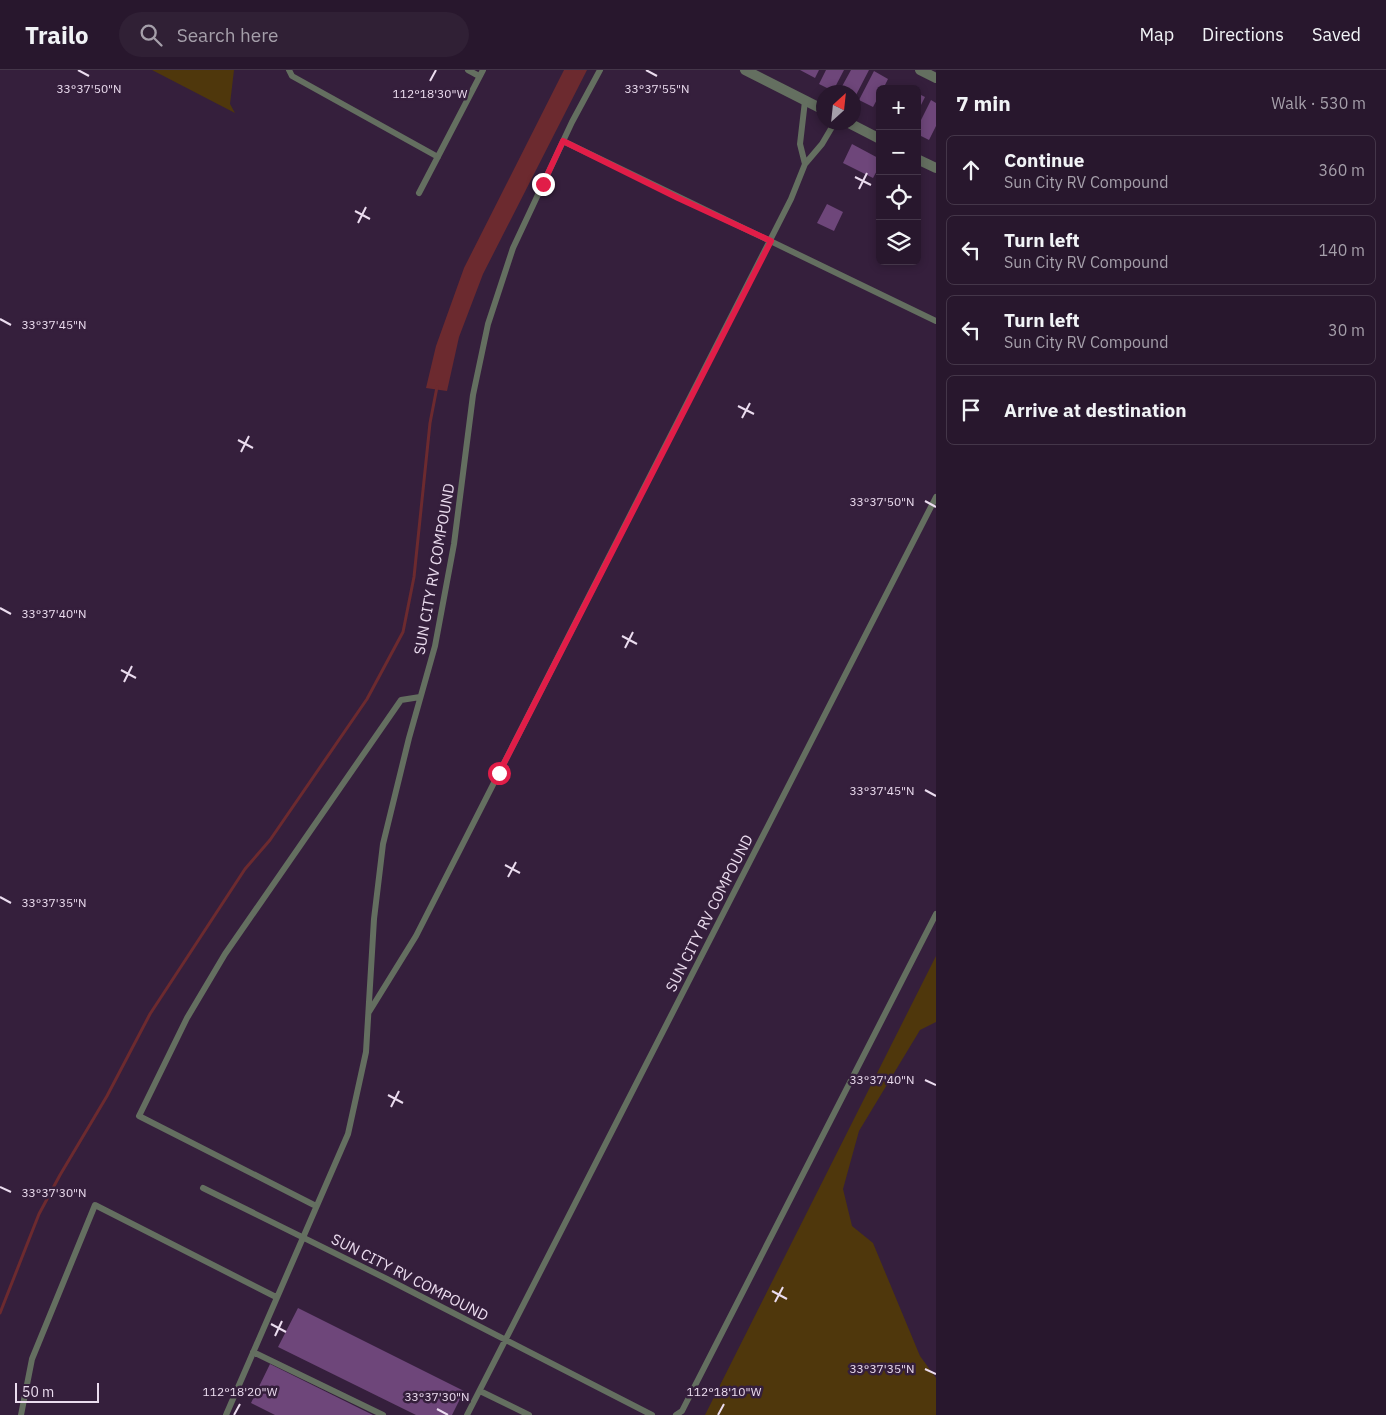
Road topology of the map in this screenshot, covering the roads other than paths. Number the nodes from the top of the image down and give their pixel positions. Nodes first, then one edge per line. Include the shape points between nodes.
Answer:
1 (289, 70) edge
2 (468, 70) edge
3 (600, 70) edge
4 (745, 70) edge
5 (920, 70) edge
6 (481, 73) edge
7 (936, 78) edge
8 (805, 101) junction
9 (816, 106) edge
10 (861, 129) edge
11 (830, 130) edge
12 (876, 137) edge
13 (563, 141) junction
14 (438, 156) junction
15 (921, 160) edge
16 (805, 164) junction
17 (936, 168) edge
18 (419, 193) dead end
19 (771, 241) junction
20 (936, 321) edge
21 (936, 497) edge
22 (420, 697) junction
23 (936, 914) edge
24 (368, 1013) junction
25 (203, 1188) dead end
26 (316, 1206) junction
27 (302, 1237) junction
28 (276, 1297) junction
29 (506, 1341) junction
30 (253, 1352) junction
31 (480, 1390) junction
32 (21, 1415) edge
33 (226, 1415) edge
34 (383, 1415) edge
35 (468, 1415) edge
36 (529, 1415) edge
37 (652, 1415) edge
38 (676, 1415) edge

1 - 14 lane via 292,76
2 - 6 lane
3 - 13 lane, SUN CITY RV COMPOUND
4 - 8 street
5 - 7 street
6 - 14 lane
8 - 9 street
8 - 16 lane via 800,144
10 - 12 street
11 - 16 lane
13 - 19 lane
13 - 22 lane, SUN CITY RV COMPOUND via 513,248 488,324 472,395 454,544 435,646
14 - 18 lane
15 - 17 street
16 - 19 lane, SUN CITY RV COMPOUND
19 - 20 lane
19 - 24 lane, SUN CITY RV COMPOUND via 416,936
21 - 29 lane, SUN CITY RV COMPOUND
22 - 24 lane, SUN CITY RV COMPOUND via 383,844
22 - 26 lane via 401,700 225,954 187,1018 139,1116
23 - 38 lane via 682,1411
24 - 26 lane, SUN CITY RV COMPOUND via 366,1052 348,1134
25 - 27 lane, SUN CITY RV COMPOUND
26 - 27 lane, SUN CITY RV COMPOUND
27 - 28 lane, SUN CITY RV COMPOUND
27 - 29 lane, SUN CITY RV COMPOUND
28 - 30 lane, SUN CITY RV COMPOUND
28 - 32 lane via 95,1205 32,1359
29 - 31 lane, SUN CITY RV COMPOUND
29 - 37 lane, SUN CITY RV COMPOUND
30 - 33 lane, SUN CITY RV COMPOUND
30 - 34 lane
31 - 35 lane, SUN CITY RV COMPOUND
31 - 36 lane

